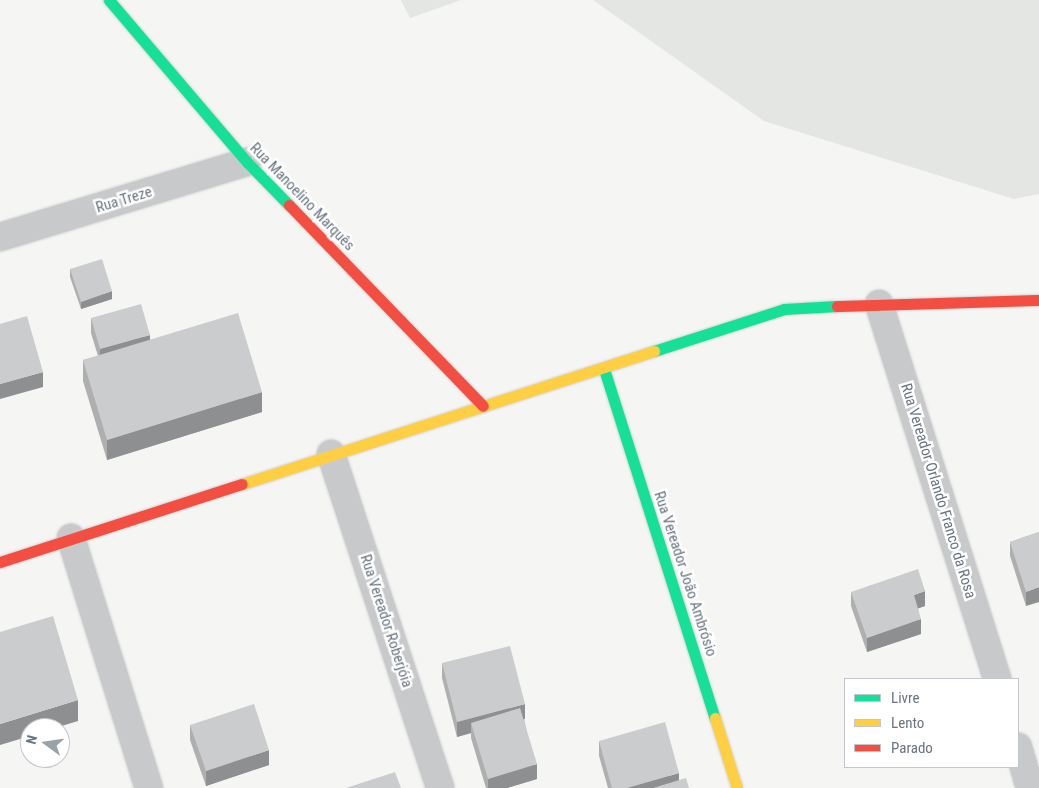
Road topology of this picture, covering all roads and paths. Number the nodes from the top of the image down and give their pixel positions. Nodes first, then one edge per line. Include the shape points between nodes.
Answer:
1 (109, 0) edge
2 (247, 162) junction
3 (0, 237) edge
4 (1039, 300) edge
5 (880, 304) junction
6 (604, 369) junction
7 (484, 406) junction
8 (331, 454) junction
9 (71, 538) junction
10 (0, 562) edge
11 (996, 678) edge
12 (1019, 750) edge
13 (149, 788) edge
14 (440, 788) edge
15 (737, 788) edge
16 (1030, 788) edge

1 - 2 street, Rua Manoelino Marquês
2 - 3 street, Rua Treze
2 - 7 street, Rua Manoelino Marquês
4 - 5 street
5 - 6 street via 784,309
5 - 11 street, Rua Vereador Orlando Franco da Rosa
6 - 7 street
6 - 15 street, Rua Vereador João Ambrósio
7 - 8 street
8 - 9 street
8 - 14 street, Rua Vereador Roberjóia
9 - 10 street
9 - 13 street
12 - 16 street

